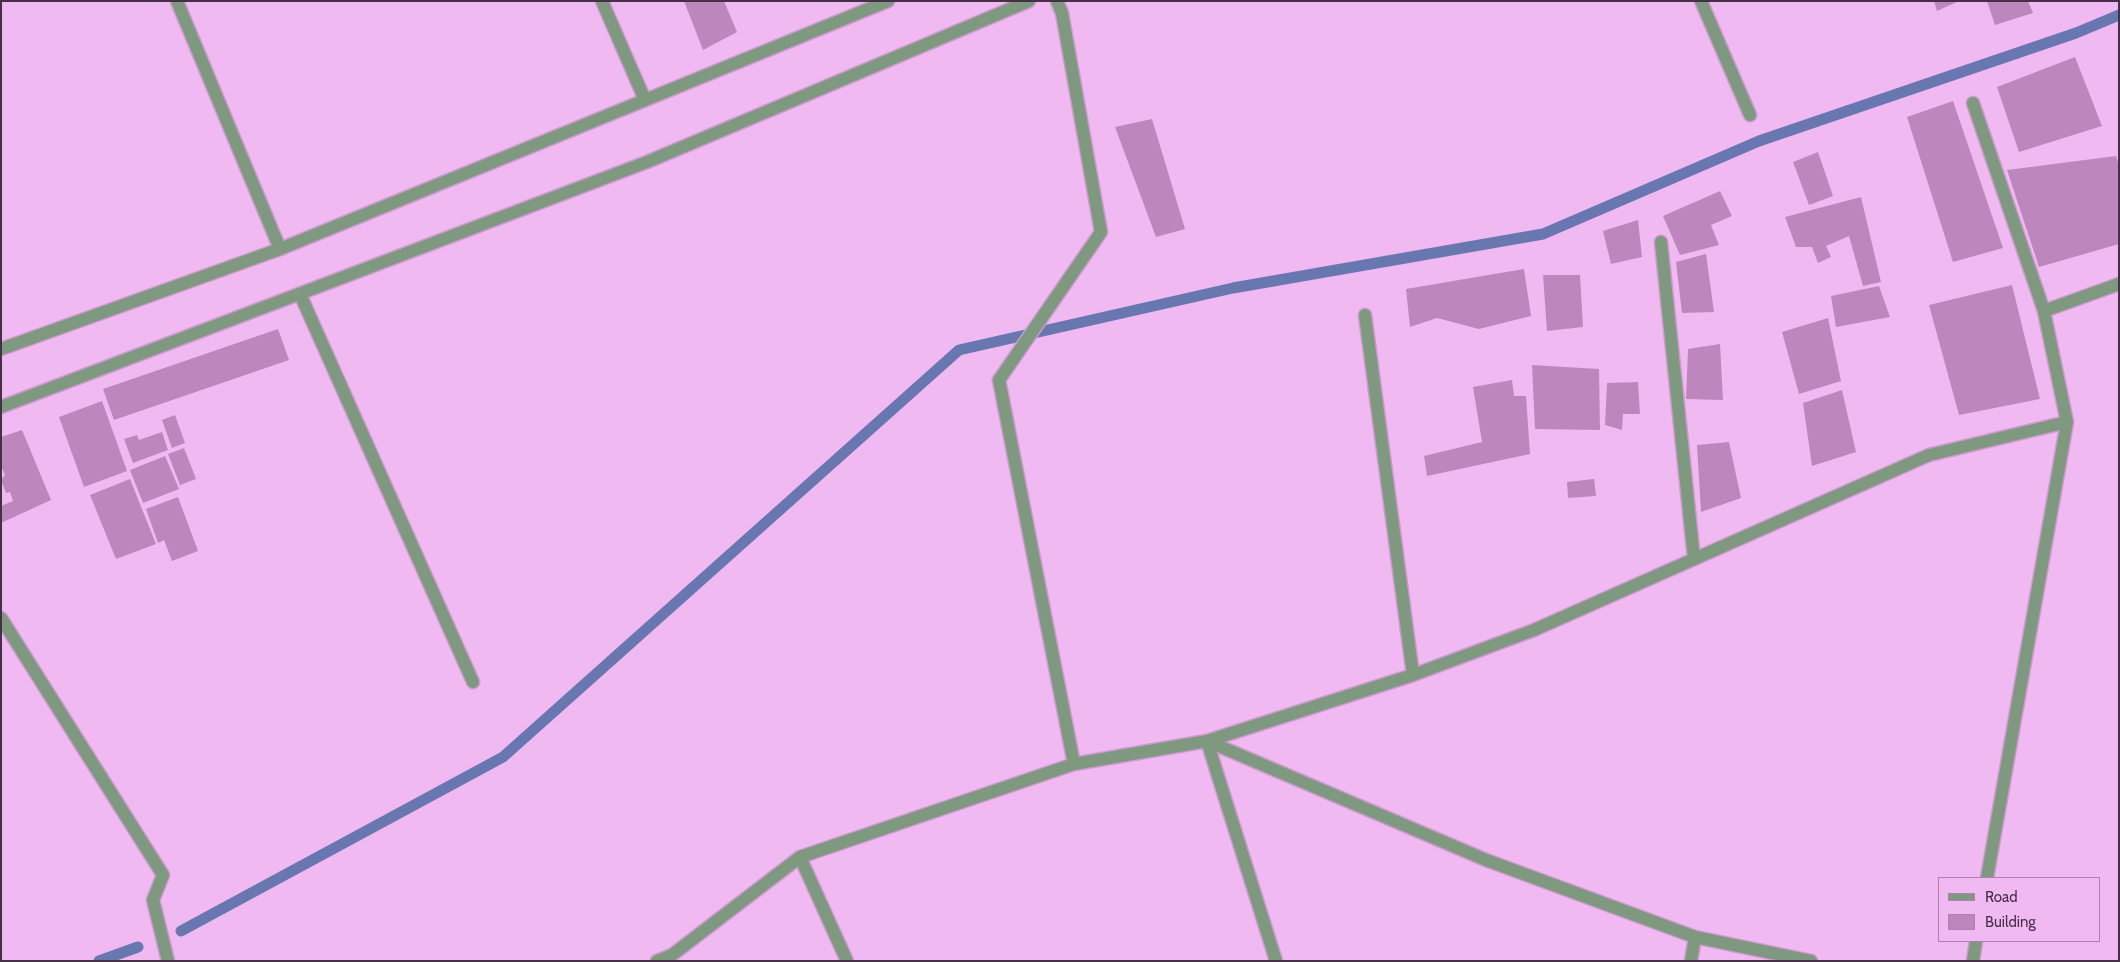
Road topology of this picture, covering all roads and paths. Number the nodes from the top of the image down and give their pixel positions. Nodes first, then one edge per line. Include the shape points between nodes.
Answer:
1 (177, 1) edge
2 (602, 1) edge
3 (888, 1) edge
4 (1029, 1) edge
5 (1057, 1) edge
6 (1701, 1) edge
7 (645, 100) junction
8 (1973, 103) dead end
9 (1750, 115) dead end
10 (1661, 242) dead end
11 (280, 249) junction
12 (2119, 284) edge
13 (300, 294) junction
14 (2044, 311) junction
15 (1365, 315) dead end
16 (1, 349) edge
17 (1, 407) edge
18 (2066, 422) junction
19 (1694, 559) junction
20 (1, 618) edge
21 (1413, 675) junction
22 (473, 682) dead end
23 (1207, 741) junction
24 (1074, 764) junction
25 (800, 857) junction
26 (1987, 877) edge
27 (1694, 938) junction
28 (1976, 942) edge
29 (168, 961) edge
30 (657, 961) edge
31 (847, 961) edge
32 (1276, 961) edge
33 (1692, 961) edge
34 (1812, 961) edge
35 (1973, 961) edge

1 - 11 street
2 - 7 street
3 - 7 street
4 - 13 street via 647,162
5 - 24 street via 1062,13 1101,232 999,380
6 - 9 street
7 - 11 street
8 - 14 street
10 - 19 street
11 - 16 street
12 - 14 street
13 - 17 street
13 - 22 street
14 - 18 street
15 - 21 street
18 - 19 street via 1929,455
18 - 26 street
19 - 21 street via 1534,630
20 - 29 street via 164,874 153,900
21 - 23 street
23 - 24 street
23 - 27 street via 1486,860
23 - 32 street
24 - 25 street
25 - 30 street via 672,955
25 - 31 street
27 - 33 street
27 - 34 street
28 - 35 street

